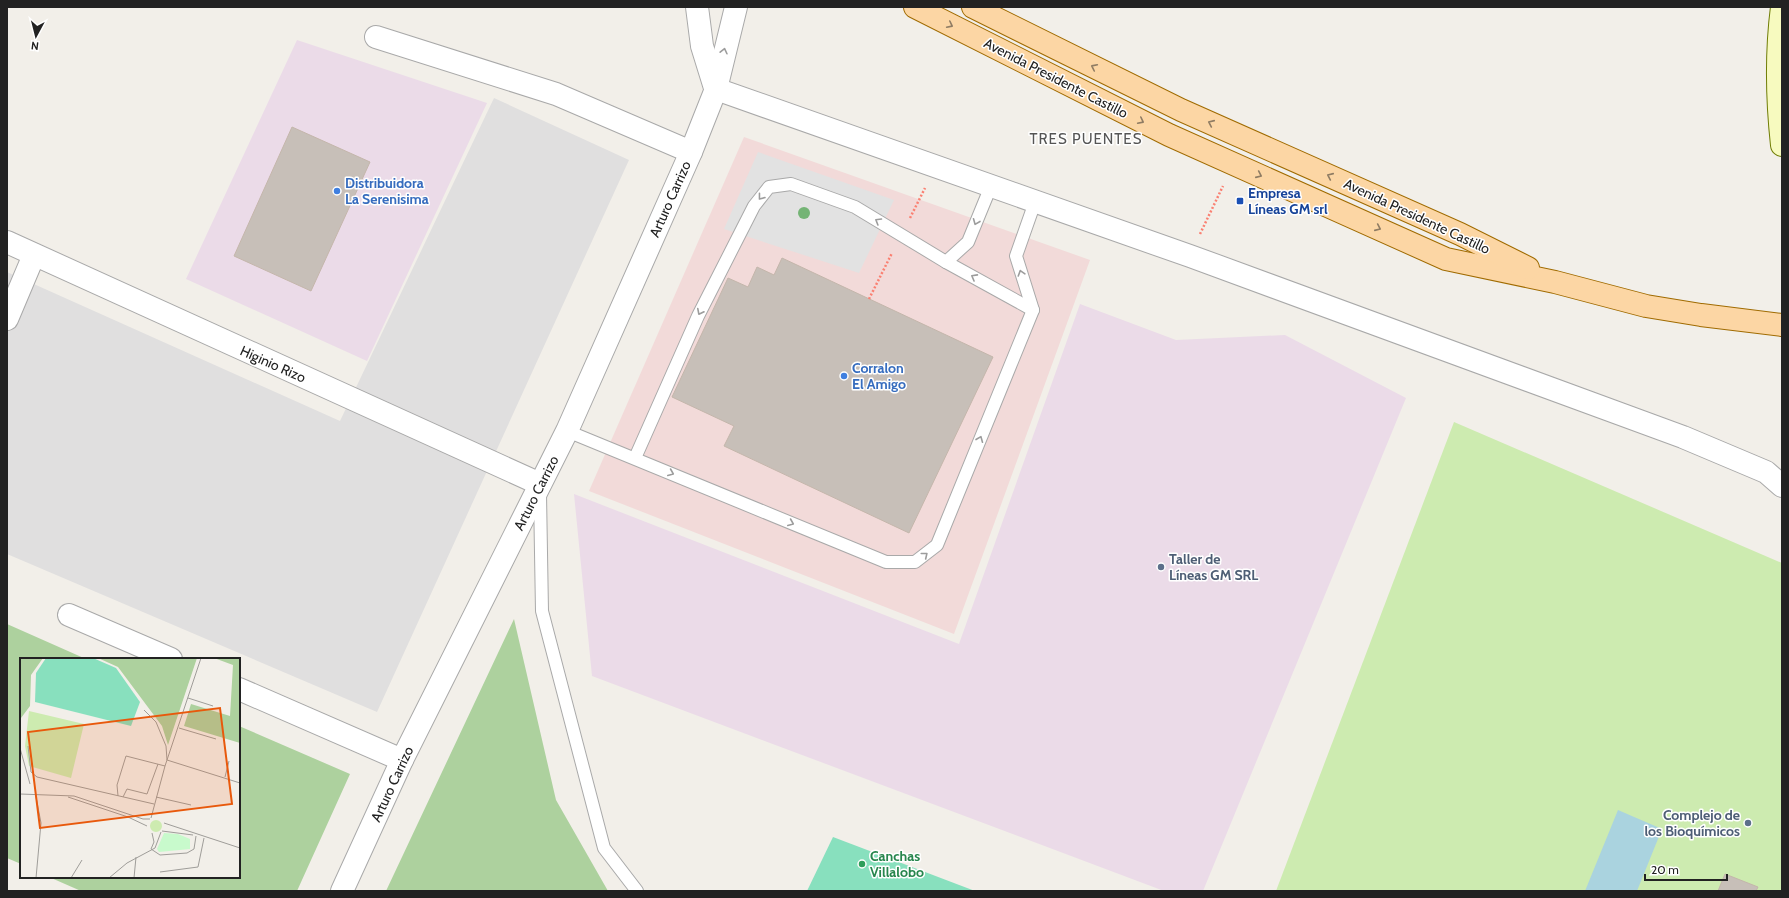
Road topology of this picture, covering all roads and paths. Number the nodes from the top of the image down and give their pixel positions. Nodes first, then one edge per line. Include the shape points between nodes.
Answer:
1 (697, 7) edge
2 (736, 7) edge
3 (915, 7) edge
4 (973, 7) edge
5 (1782, 7) edge
6 (376, 37) dead end
7 (716, 89) junction
8 (1782, 145) edge
9 (691, 152) junction
10 (1233, 164) junction
11 (991, 186) junction
12 (1036, 202) junction
13 (7, 242) edge
14 (34, 255) junction
15 (1190, 256) junction
16 (946, 262) junction
17 (1555, 282) junction
18 (1033, 310) junction
19 (7, 319) edge
20 (1782, 325) edge
21 (567, 431) junction
22 (635, 458) junction
23 (540, 484) junction
24 (1782, 486) edge
25 (69, 614) dead end
26 (168, 658) edge
27 (240, 689) edge
28 (402, 760) junction
29 (342, 891) edge
30 (636, 891) edge

1 - 7 street via 702,46
7 -> 2 street, Arturo Carrizo
3 -> 10 main road, Avenida Presidente Castillo via 1169,135
17 -> 4 main road, Avenida Presidente Castillo via 1460,234 1181,110
5 - 8 main road via 1777,40 1777,91
6 - 9 street via 556,94
7 - 9 street, Arturo Carrizo
7 - 11 street
9 - 21 street, Arturo Carrizo
10 - 15 path
10 -> 17 main road, Avenida Presidente Castillo via 1446,259
11 - 12 street
11 -> 16 lane via 968,242
12 - 15 street
18 -> 12 lane via 1016,256
13 - 14 street, Higinio Rizo
14 - 19 street
14 - 23 street, Higinio Rizo
15 - 24 street via 1683,437 1766,472
18 -> 16 lane
16 -> 22 lane via 855,207 791,184 769,187 754,206 698,316
17 - 20 main road, Avenida Presidente Castillo via 1646,306
22 -> 18 lane via 886,562 915,562 937,545
21 - 22 lane
21 - 23 street, Arturo Carrizo
23 - 28 street, Arturo Carrizo
23 - 30 lane via 542,611 604,848
25 - 26 street
27 - 28 street
28 - 29 street, Arturo Carrizo

